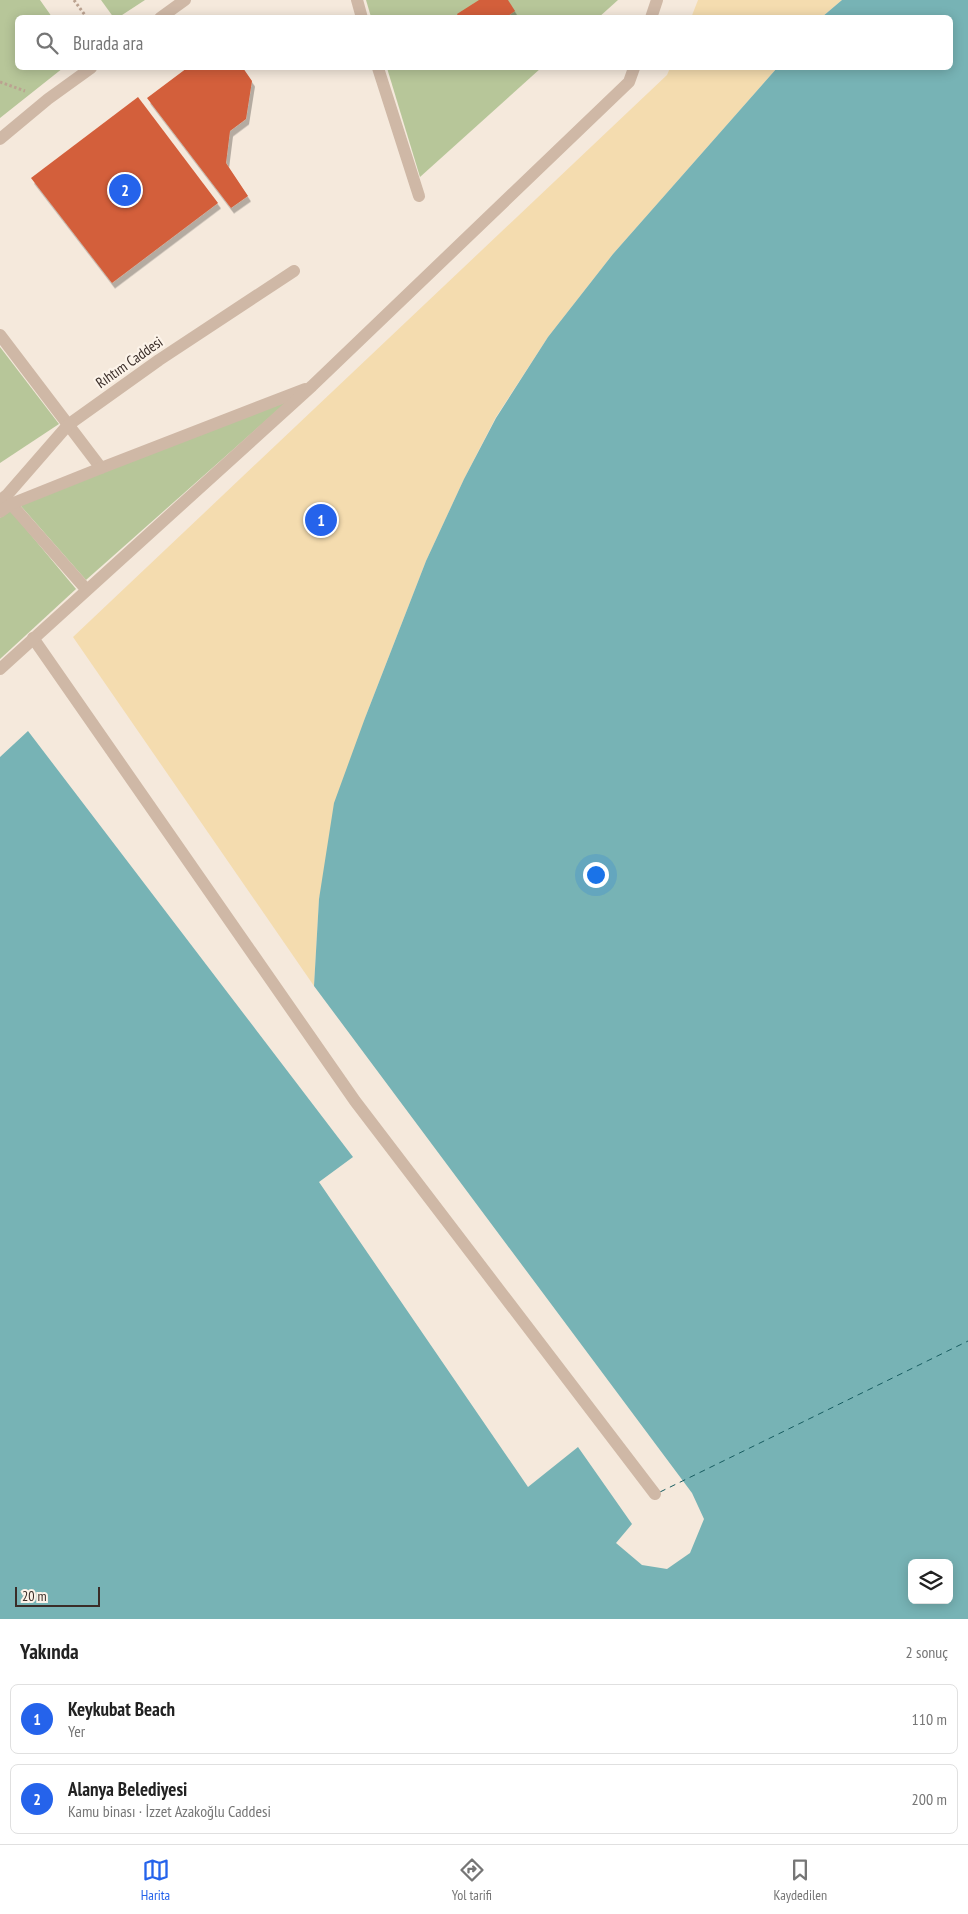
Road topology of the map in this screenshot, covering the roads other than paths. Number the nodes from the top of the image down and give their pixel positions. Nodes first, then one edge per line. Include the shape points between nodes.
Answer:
1 (185, 0) edge
2 (357, 0) edge
3 (657, 0) edge
4 (164, 15) edge
5 (361, 15) edge
6 (652, 15) edge
7 (87, 70) edge
8 (379, 70) edge
9 (633, 70) edge
10 (0, 139) edge
11 (419, 196) dead end
12 (294, 271) dead end
13 (0, 336) edge
14 (312, 386) junction
15 (68, 425) junction
16 (101, 468) junction
17 (6, 502) edge
18 (0, 512) edge
19 (86, 589) junction
20 (33, 638) junction
21 (0, 669) edge
22 (655, 1494) dead end

1 - 4 street
2 - 5 street
3 - 6 street
7 - 10 street
8 - 11 street
9 - 14 street via 629,82
12 - 15 street, Rıhtım Caddesi
13 - 15 street
14 - 16 street
14 - 19 street
15 - 16 street
15 - 17 street, Rıhtım Caddesi via 7,495
16 - 17 street
17 - 18 street
17 - 19 street
19 - 20 street
20 - 21 street
20 - 22 street via 355,1100

